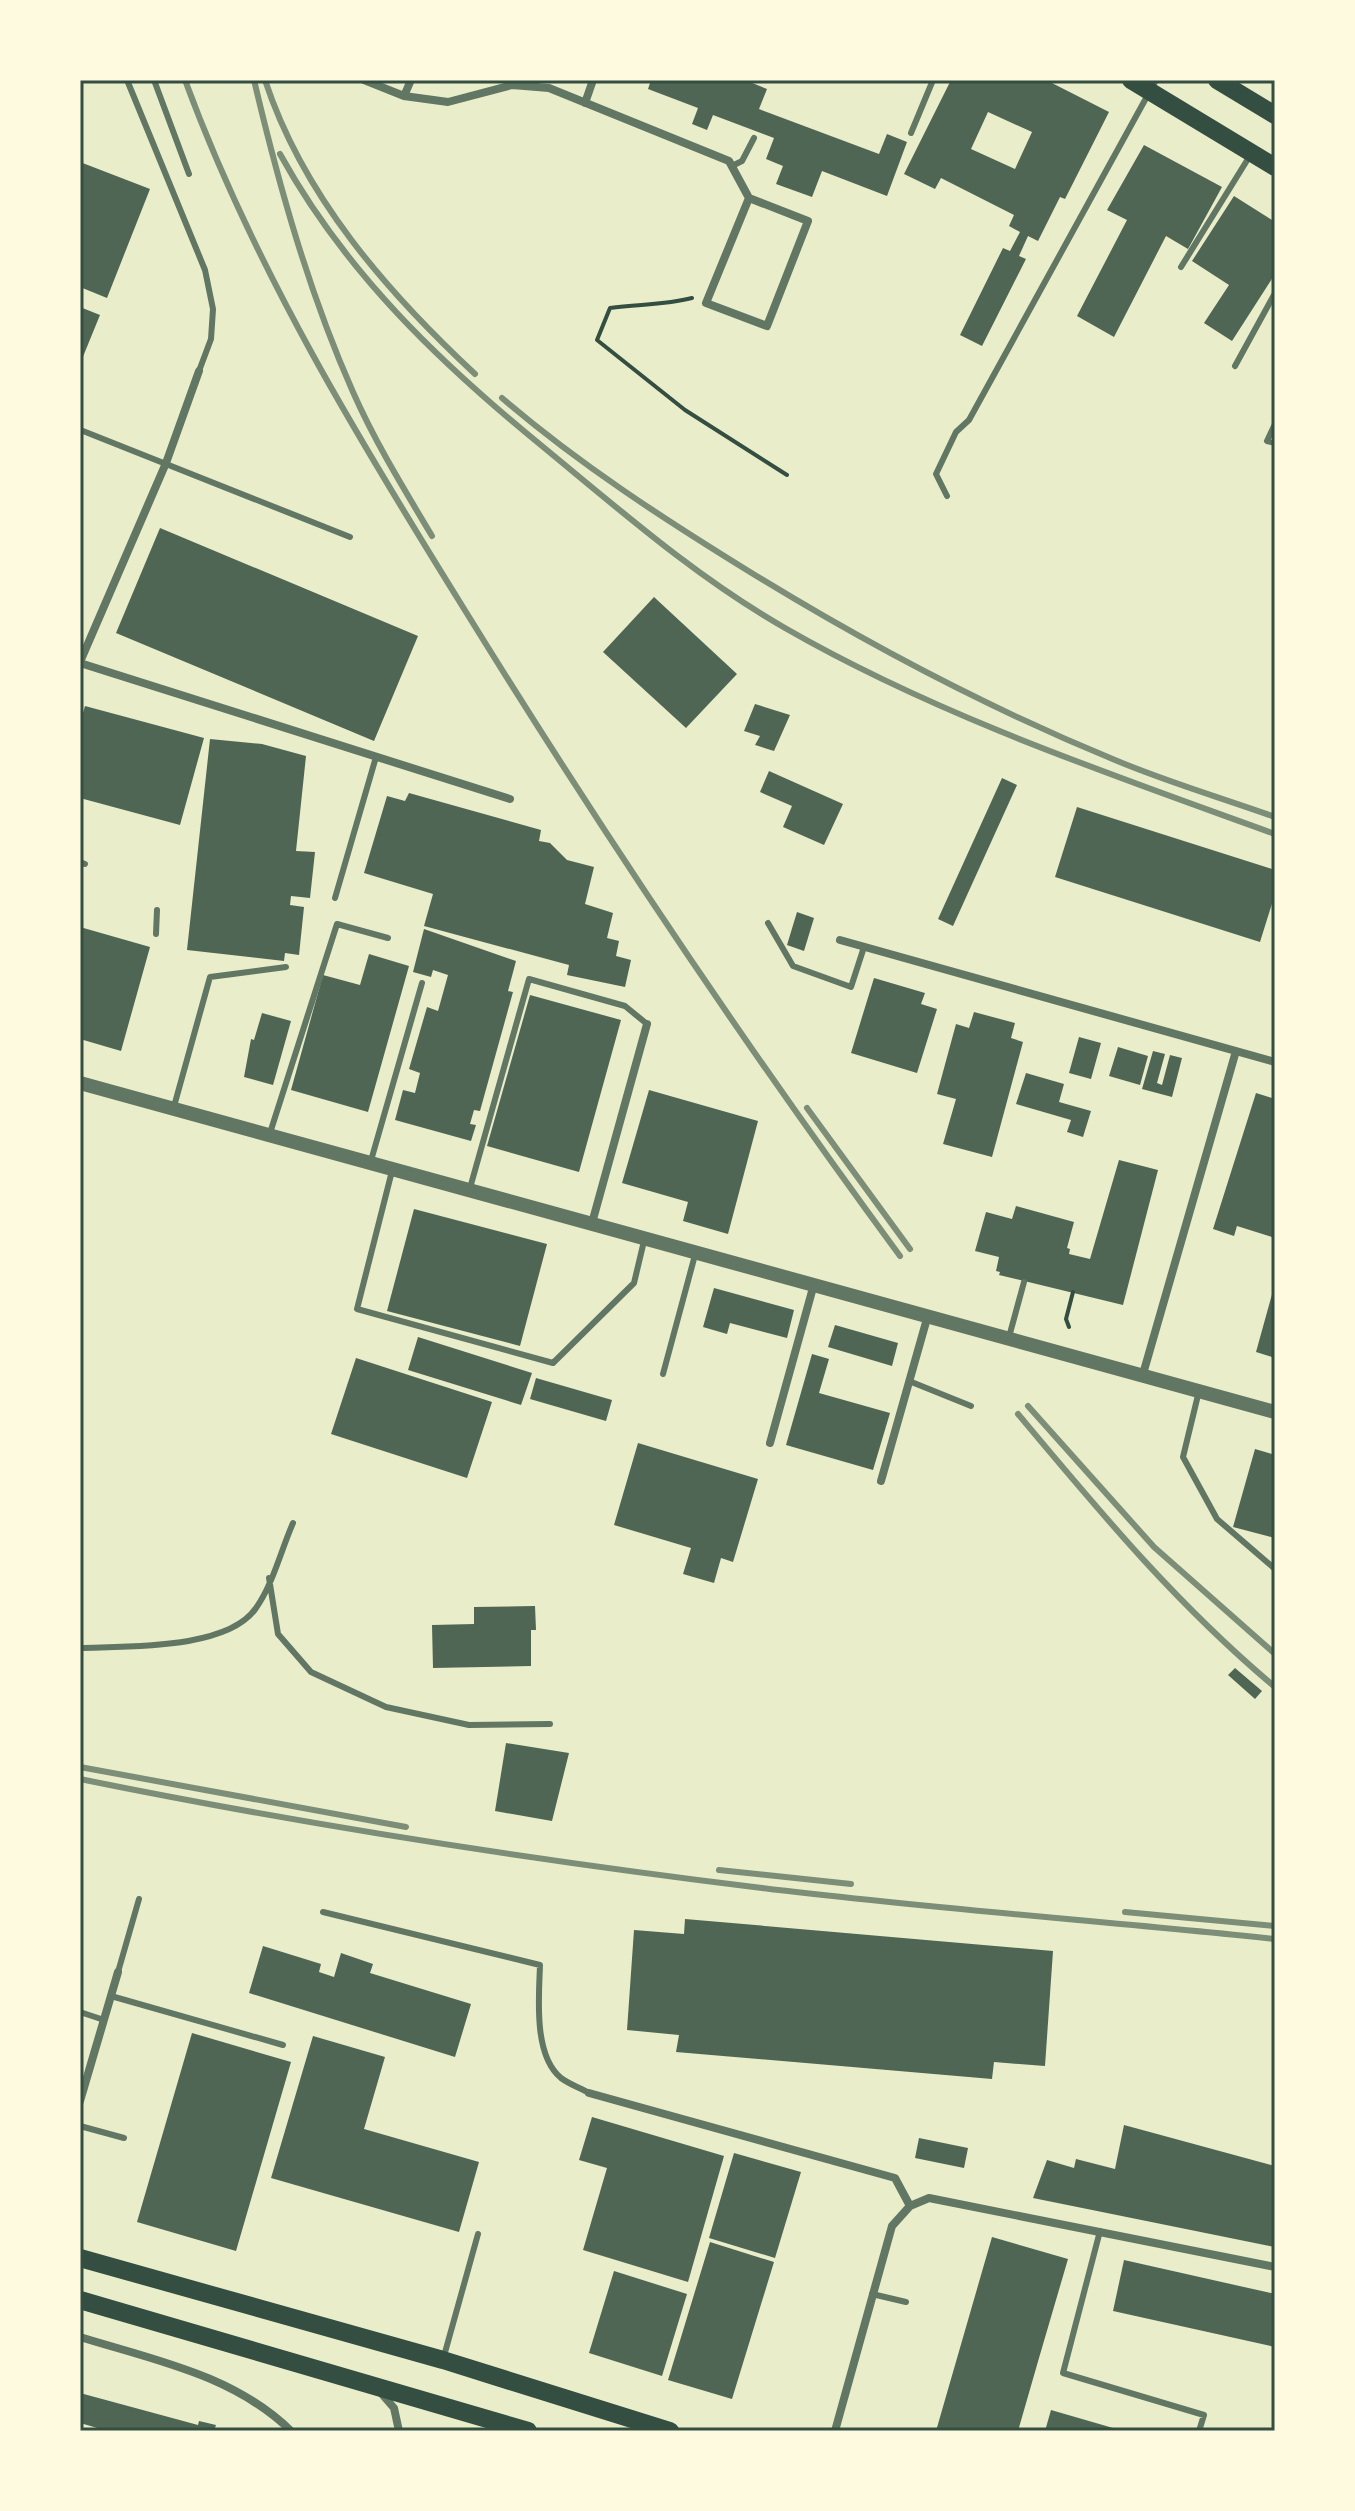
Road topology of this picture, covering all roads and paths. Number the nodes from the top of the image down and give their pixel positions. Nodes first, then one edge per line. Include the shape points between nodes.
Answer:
1 (127, 80) edge
2 (154, 80) edge
3 (364, 80) edge
4 (411, 80) edge
5 (593, 80) edge
6 (933, 80) edge
7 (1131, 80) edge
8 (1217, 80) edge
9 (1153, 86) edge
10 (404, 96) junction
11 (585, 103) junction
12 (1275, 115) edge
13 (911, 133) dead end
14 (754, 138) dead end
15 (1251, 154) junction
16 (732, 166) junction
17 (1275, 167) edge
18 (189, 174) dead end
19 (749, 198) junction
20 (1181, 267) dead end
21 (1275, 293) edge
22 (710, 294) junction
23 (1235, 366) dead end
24 (199, 371) joint
25 (1275, 424) edge
26 (83, 431) dead end
27 (1275, 443) edge
28 (166, 463) junction
29 (787, 475) dead end
30 (947, 496) dead end
31 (350, 537) dead end
32 (84, 638) edge
33 (80, 662) edge
34 (376, 757) junction
35 (510, 799) dead end
36 (335, 898) dead end
37 (157, 910) dead end
38 (768, 923) dead end
39 (156, 934) dead end
40 (388, 938) dead end
41 (840, 940) dead end
42 (864, 947) junction
43 (286, 967) dead end
44 (422, 983) dead end
45 (647, 1024) joint
46 (1236, 1051) junction
47 (1275, 1062) edge
48 (80, 1083) edge
49 (173, 1110) junction
50 (269, 1137) junction
51 (370, 1165) junction
52 (392, 1171) junction
53 (468, 1192) junction
54 (592, 1223) junction
55 (645, 1237) junction
56 (696, 1251) junction
57 (1024, 1282) dead end
58 (814, 1284) junction
59 (1073, 1292) dead end
60 (928, 1315) junction
61 (1069, 1327) dead end
62 (1009, 1337) junction
63 (663, 1374) dead end
64 (1143, 1374) junction
65 (909, 1381) junction
66 (1199, 1391) junction
67 (971, 1406) dead end
68 (1275, 1412) edge
69 (770, 1443) dead end
70 (881, 1481) dead end
71 (293, 1523) dead end
72 (1275, 1569) edge
73 (269, 1578) junction
74 (80, 1648) edge
75 (550, 1724) dead end
76 (139, 1899) dead end
77 (323, 1912) dead end
78 (118, 1972) joint
79 (111, 1996) junction
80 (80, 2012) edge
81 (104, 2020) junction
82 (283, 2045) dead end
83 (589, 2093) joint
84 (80, 2101) edge
85 (80, 2126) edge
86 (124, 2138) dead end
87 (910, 2206) junction
88 (1100, 2231) junction
89 (478, 2234) dead end
90 (80, 2258) edge
91 (1275, 2267) edge
92 (872, 2294) junction
93 (80, 2300) edge
94 (906, 2302) dead end
95 (80, 2337) edge
96 (443, 2360) junction
97 (367, 2383) junction
98 (291, 2431) edge
99 (399, 2431) edge
100 (528, 2431) edge
101 (670, 2431) edge
102 (835, 2431) edge
103 (1199, 2431) edge

1 - 24 lane via 205,270 213,309 211,339
2 - 18 lane
3 - 10 street
4 - 10 street
5 - 11 street
6 - 13 lane
7 - 9 highway
8 - 12 highway
9 - 15 highway
9 - 30 lane via 969,420 956,432 936,474
10 - 11 street via 448,102 512,85 549,88
11 - 16 street
14 - 16 lane via 742,161
15 - 17 highway
15 - 20 lane
16 - 19 street
19 - 22 street
19 - 22 street via 808,221 767,326 706,303
21 - 23 lane
22 - 29 path via 664,305 610,308 597,340 685,410
24 - 28 street
25 - 27 lane via 1267,441
26 - 28 lane
28 - 31 lane
28 - 32 street
32 - 33 street
33 - 34 street
34 - 35 street
34 - 36 lane
37 - 39 lane
38 - 42 lane via 793,966 851,987
40 - 50 lane via 337,924
41 - 42 street
42 - 46 street
43 - 49 lane via 210,977
44 - 51 lane
45 - 53 lane via 625,1006 529,979
45 - 54 street
46 - 47 street
46 - 64 street
48 - 49 street
49 - 50 street
50 - 51 street
51 - 52 street
52 - 53 street
52 - 55 lane via 357,1309 553,1363 634,1283
53 - 54 street
54 - 55 street
55 - 56 street
56 - 58 street
56 - 63 lane
57 - 62 lane
58 - 60 street
58 - 69 street
59 - 61 path
60 - 62 street
60 - 65 street
62 - 64 street
64 - 66 street
65 - 67 lane
65 - 70 street
66 - 68 street
66 - 72 lane via 1183,1457 1217,1519
71 - 73 lane
73 - 74 lane via 256,1609 235,1629 170,1644
73 - 75 lane via 278,1634 311,1672 386,1707 469,1725
76 - 78 lane
77 - 83 lane via 540,1965 543,2046 559,2077
78 - 79 street
79 - 81 street
79 - 82 lane
80 - 81 lane
81 - 84 street
83 - 87 street via 895,2178
85 - 86 lane
87 - 88 street via 929,2198
87 - 92 street via 892,2226
88 - 91 street
88 - 103 lane via 1063,2373 1204,2415
89 - 96 lane
90 - 96 highway
92 - 94 lane
92 - 102 street
93 - 97 highway
95 - 98 street via 242,2393
96 - 101 highway
97 - 99 street via 394,2408
97 - 100 highway

